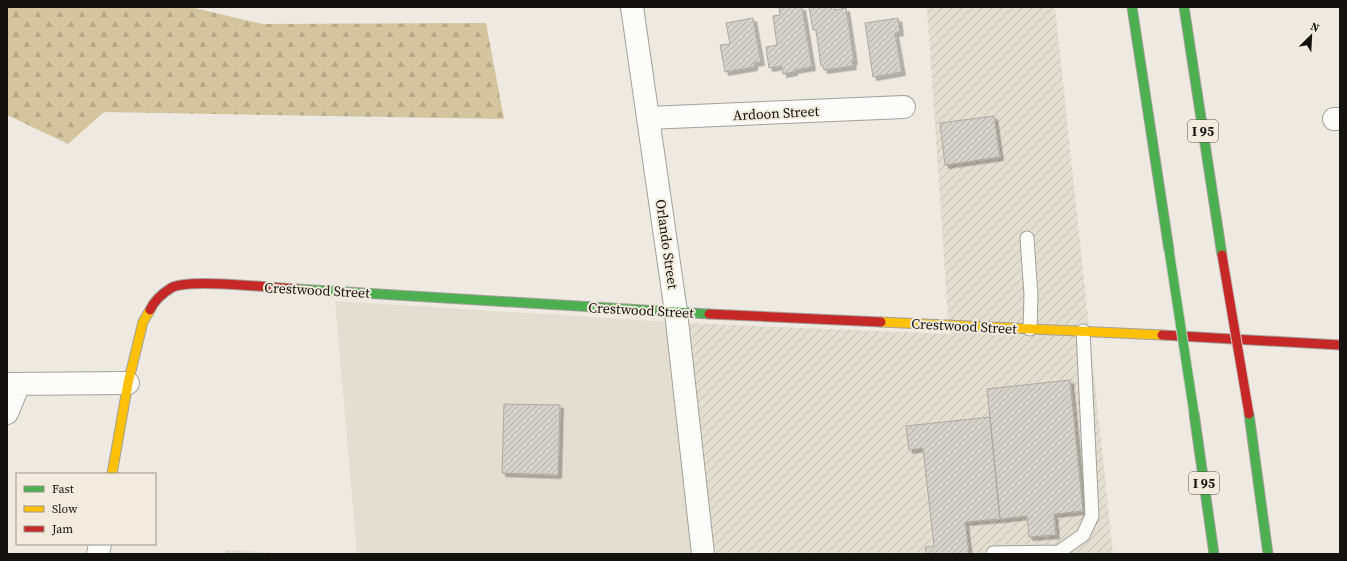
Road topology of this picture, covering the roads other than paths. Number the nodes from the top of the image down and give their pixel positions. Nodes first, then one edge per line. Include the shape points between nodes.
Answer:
1 (632, 7) edge
2 (1132, 7) edge
3 (1184, 7) edge
4 (904, 107) dead end
5 (648, 118) junction
6 (1028, 238) dead end
7 (676, 312) junction
8 (1030, 329) junction
9 (1083, 331) junction
10 (1340, 345) edge
11 (128, 383) junction
12 (13, 384) edge
13 (7, 412) edge
14 (112, 473) edge
15 (993, 553) dead end
16 (703, 554) edge
17 (1214, 554) edge
18 (1268, 554) edge

1 - 5 street, Orlando Street
2 - 17 main road, I 95, bridge
3 - 18 main road, I 95, bridge
4 - 5 street, Ardoon Street
5 - 7 street, Orlando Street
6 - 8 lane
7 - 8 main road, Crestwood Street
7 - 11 main road, Crestwood Street via 197,283 172,288 154,302 143,322
7 - 16 street, Orlando Street
8 - 9 main road, Crestwood Street
9 - 10 main road, Crestwood Street
9 - 15 lane via 1092,516 1083,535 1059,552
11 - 12 street
11 - 14 main road, Crestwood Street
12 - 13 street

